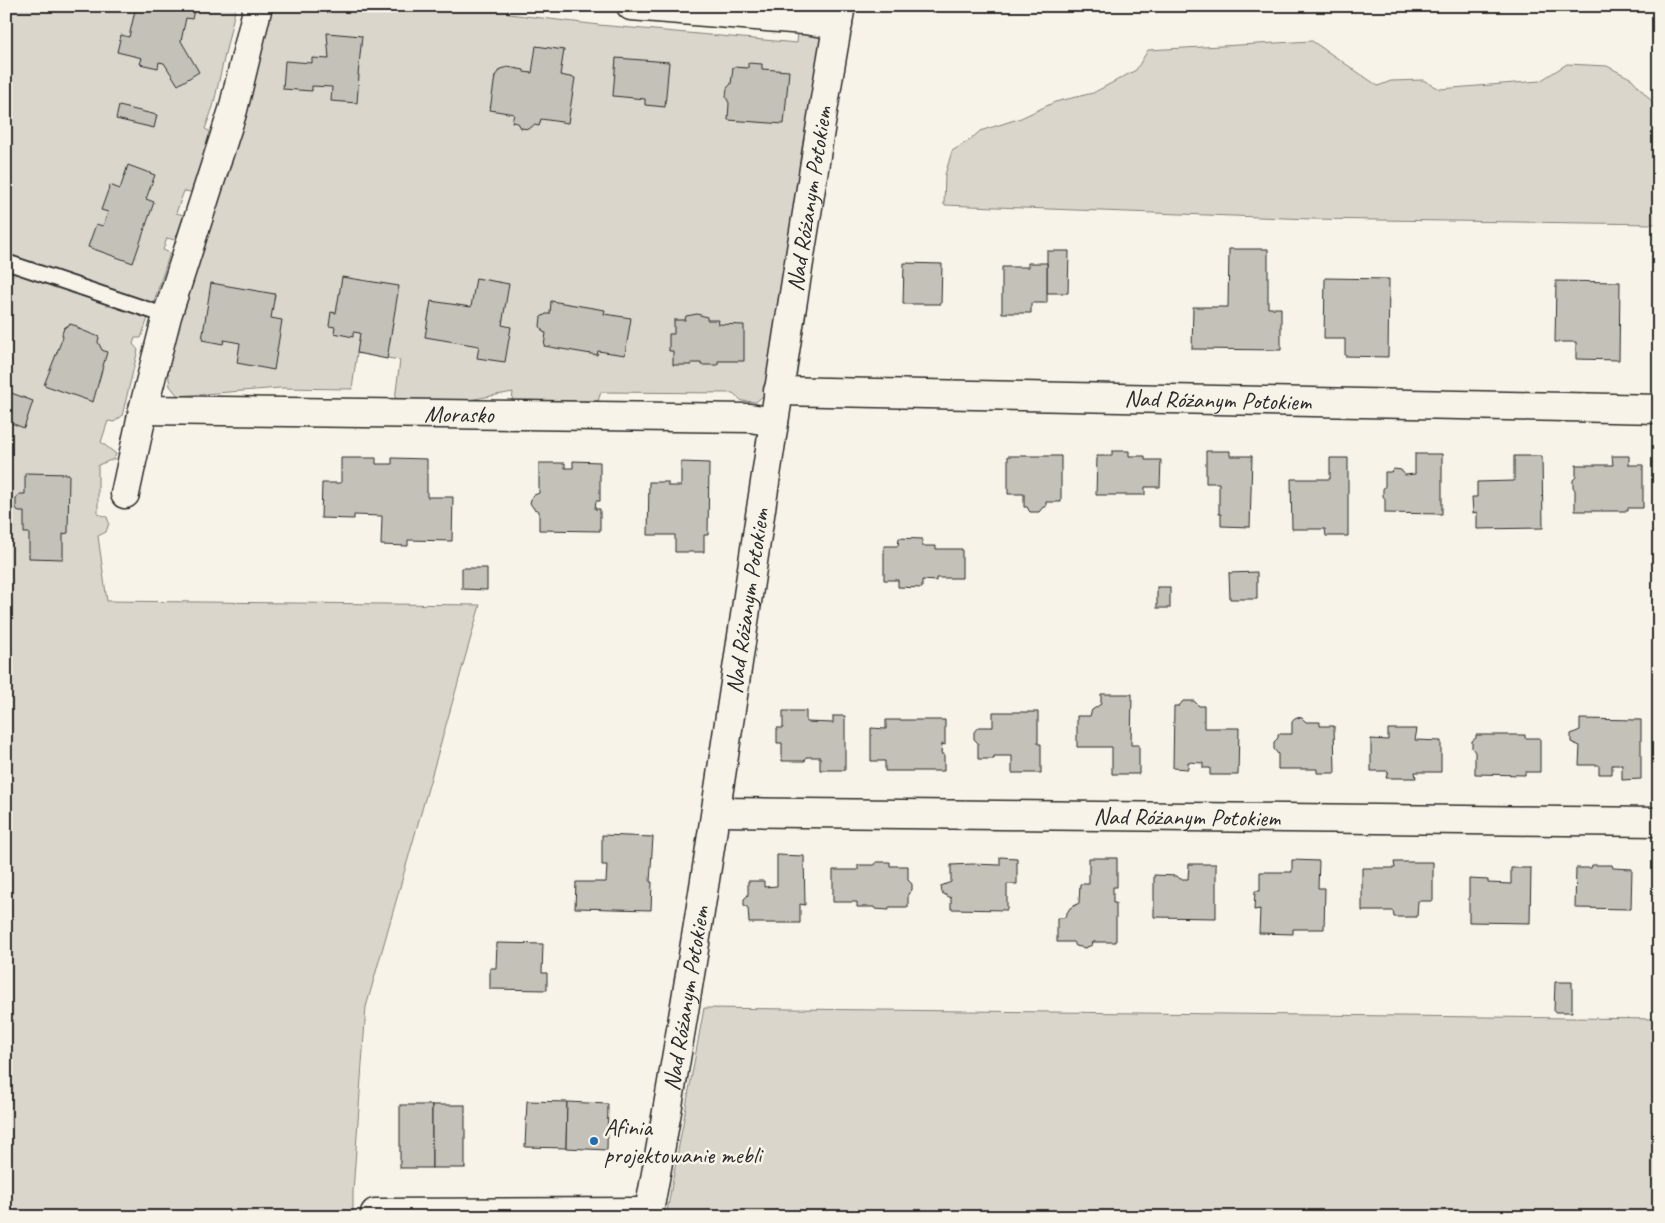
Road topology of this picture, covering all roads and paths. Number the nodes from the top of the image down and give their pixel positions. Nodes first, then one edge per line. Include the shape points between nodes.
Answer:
1 (258, 6) edge
2 (630, 6) edge
3 (840, 16) edge
4 (9, 263) dead end
5 (167, 316) junction
6 (778, 391) junction
7 (1659, 409) edge
8 (143, 410) junction
9 (774, 422) junction
10 (125, 494) dead end
11 (716, 812) junction
12 (1659, 822) edge
13 (375, 1213) dead end
14 (649, 1214) edge

1 - 5 street via 233,110
2 - 3 street via 804,20
3 - 6 street, Nad Różanym Potokiem
4 - 5 lane
5 - 8 street
6 - 7 street, Nad Różanym Potokiem
6 - 9 street, Nad Różanym Potokiem
8 - 9 street, Morasko via 750,418
8 - 10 street
9 - 11 street, Nad Różanym Potokiem
11 - 12 street, Nad Różanym Potokiem
11 - 14 street, Nad Różanym Potokiem
13 - 14 street, Nad Różanym Potokiem

